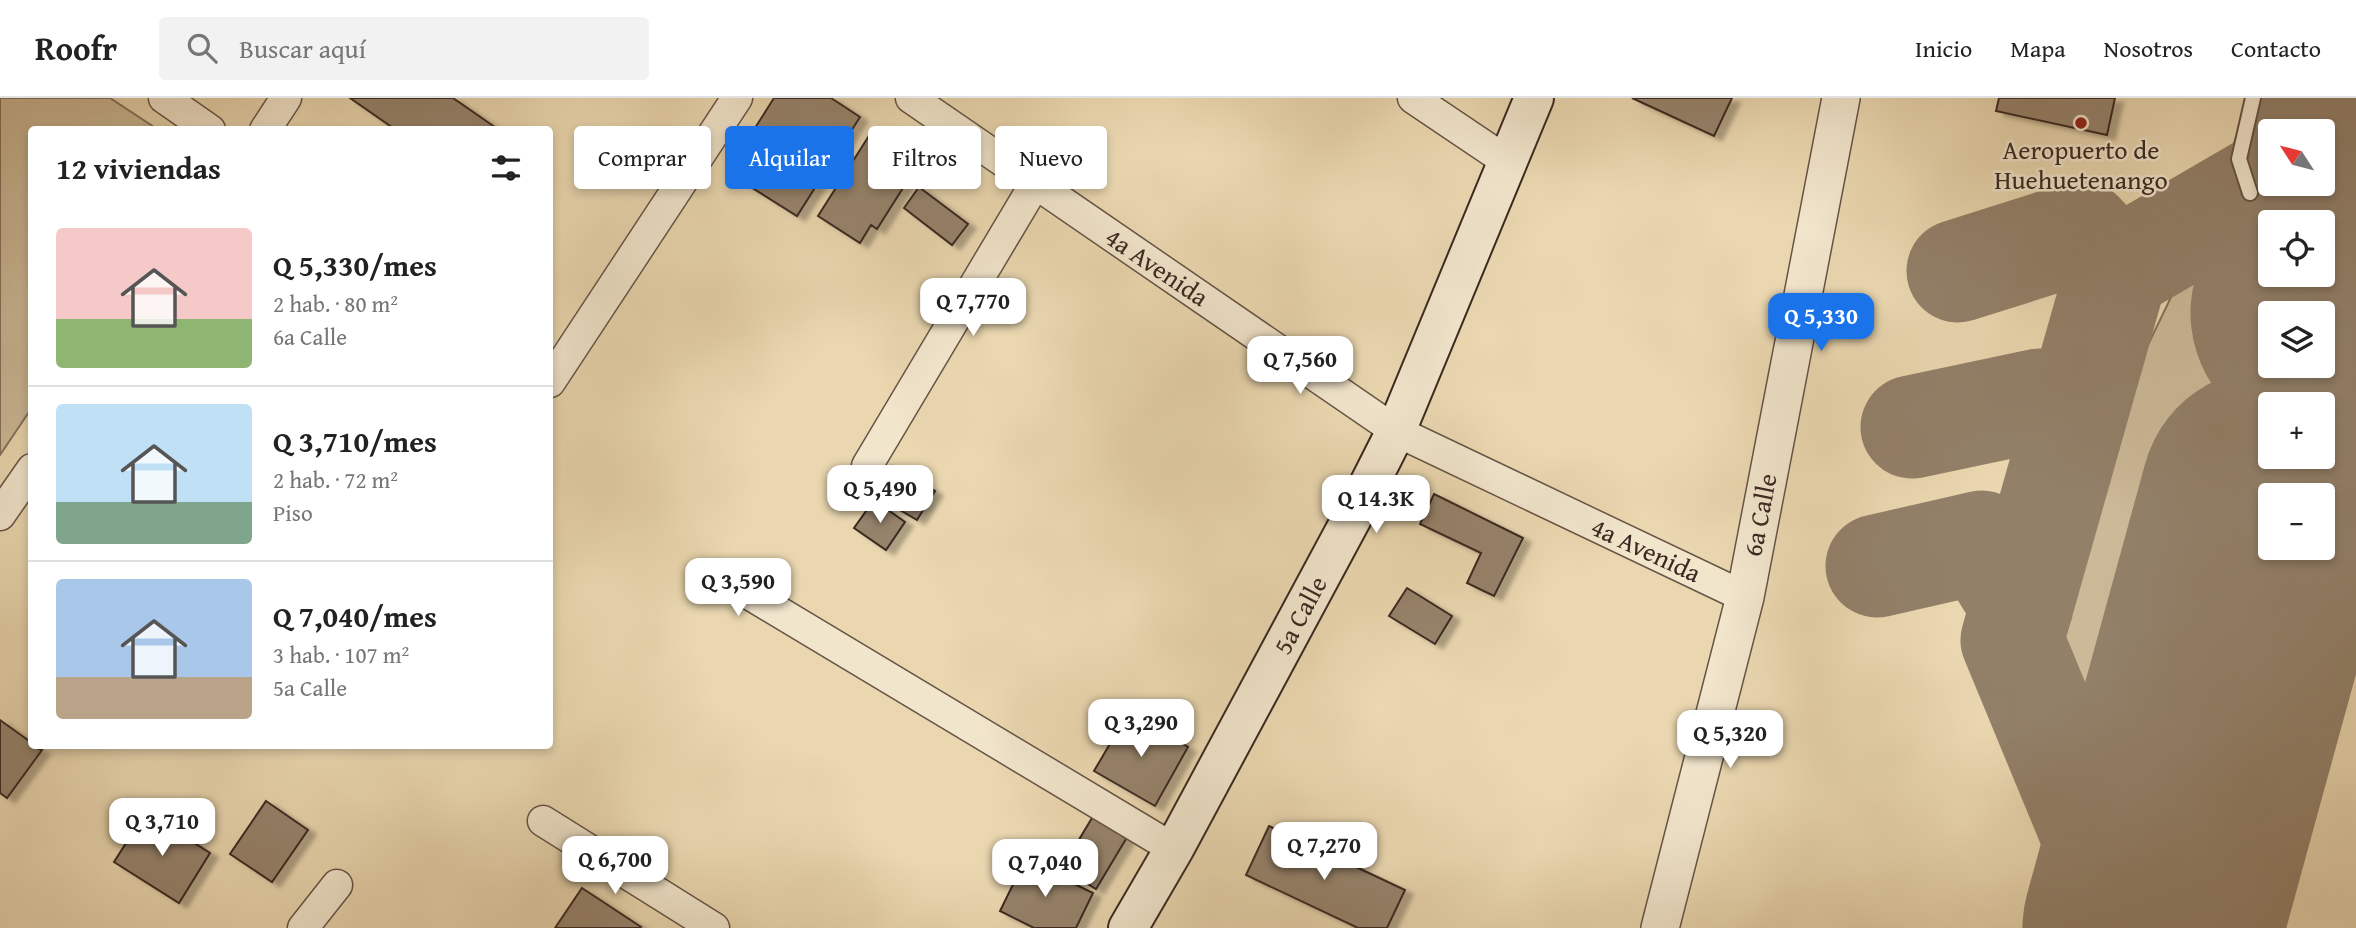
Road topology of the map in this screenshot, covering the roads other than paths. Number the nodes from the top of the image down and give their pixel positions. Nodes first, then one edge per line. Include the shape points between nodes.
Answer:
1 (164, 98) edge
2 (286, 98) edge
3 (737, 98) edge
4 (911, 98) edge
5 (1413, 98) edge
6 (1534, 98) edge
7 (1841, 98) edge
8 (2253, 98) edge
9 (204, 126) edge
10 (268, 126) edge
11 (995, 156) edge
12 (1508, 162) junction
13 (1032, 189) edge
14 (1042, 189) edge
15 (2250, 193) dead end
16 (553, 377) edge
17 (1396, 431) junction
18 (867, 467) dead end
19 (28, 475) edge
20 (0, 515) edge
21 (729, 582) dead end
22 (1745, 597) junction
23 (543, 821) dead end
24 (1174, 849) junction
25 (337, 885) dead end
26 (303, 928) edge
27 (714, 928) edge
28 (1128, 928) edge
29 (1660, 928) edge

1 - 9 street
2 - 10 street
3 - 16 street
4 - 11 street, 4a Avenida
5 - 12 street
6 - 12 main road, 5a Calle
7 - 22 street, 6a Calle
8 - 15 lane via 2239,159
12 - 17 main road, 5a Calle
13 - 18 street
14 - 17 street, 4a Avenida
17 - 22 street, 4a Avenida
17 - 24 main road, 5a Calle
19 - 20 street
21 - 24 street
22 - 29 street, 6a Calle
23 - 27 street
24 - 28 main road, 5a Calle
25 - 26 street

